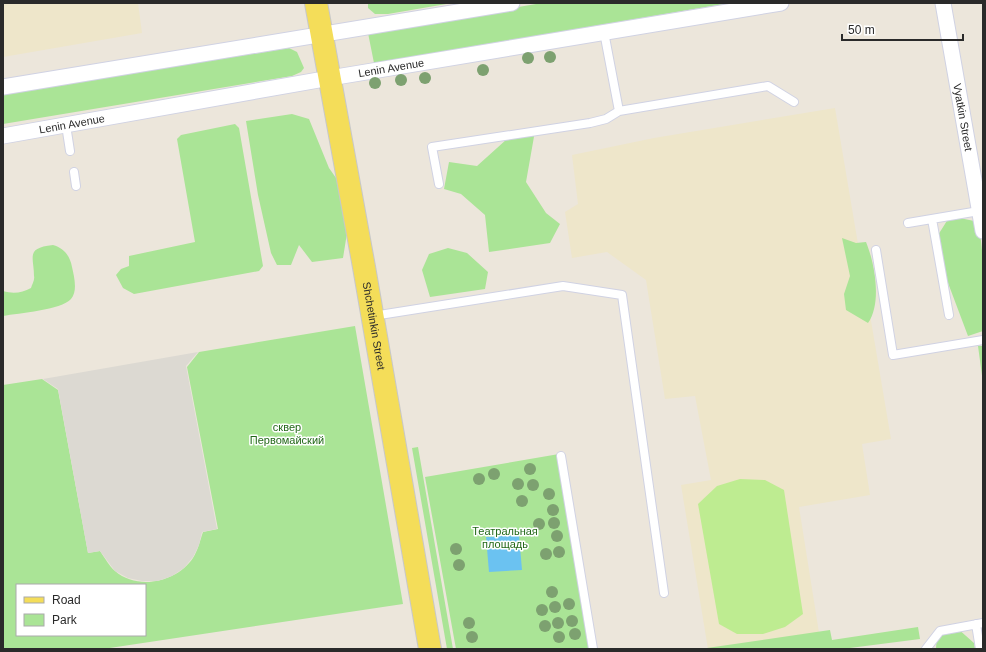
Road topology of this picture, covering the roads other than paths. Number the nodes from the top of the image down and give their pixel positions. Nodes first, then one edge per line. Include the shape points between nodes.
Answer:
1 (316, 3) edge
2 (512, 3) edge
3 (781, 3) edge
4 (943, 3) edge
5 (475, 6) edge
6 (604, 32) junction
7 (321, 34) junction
8 (330, 78) junction
9 (3, 87) edge
10 (794, 102) dead end
11 (619, 111) junction
12 (66, 125) junction
13 (3, 136) edge
14 (70, 151) dead end
15 (74, 172) dead end
16 (439, 184) dead end
17 (76, 186) dead end
18 (979, 211) junction
19 (932, 219) junction
20 (908, 223) dead end
21 (983, 231) edge
22 (876, 250) dead end
23 (950, 315) dead end
24 (372, 316) junction
25 (983, 340) edge
26 (561, 456) dead end
27 (664, 593) dead end
28 (980, 623) edge
29 (430, 649) edge
30 (593, 649) edge
31 (926, 649) edge
32 (980, 649) edge

1 - 7 main road, Shchetinkin Street
2 - 5 street
3 - 6 street, Lenin Avenue
4 - 18 street, Vyatkin Street
5 - 7 street
6 - 8 street, Lenin Avenue
6 - 11 lane
7 - 8 main road, Shchetinkin Street
7 - 9 street
8 - 12 street, Lenin Avenue
8 - 24 main road, Shchetinkin Street
10 - 11 lane via 768,86
11 - 16 lane via 606,119 590,123 432,148
12 - 13 street, Lenin Avenue
12 - 14 lane
15 - 17 lane
18 - 19 lane
18 - 21 street, Vyatkin Street
19 - 20 lane
19 - 23 lane
22 - 25 lane via 893,355
24 - 27 lane via 563,286 622,295
24 - 29 main road, Shchetinkin Street
26 - 30 lane
28 - 31 lane via 940,631
28 - 32 lane

